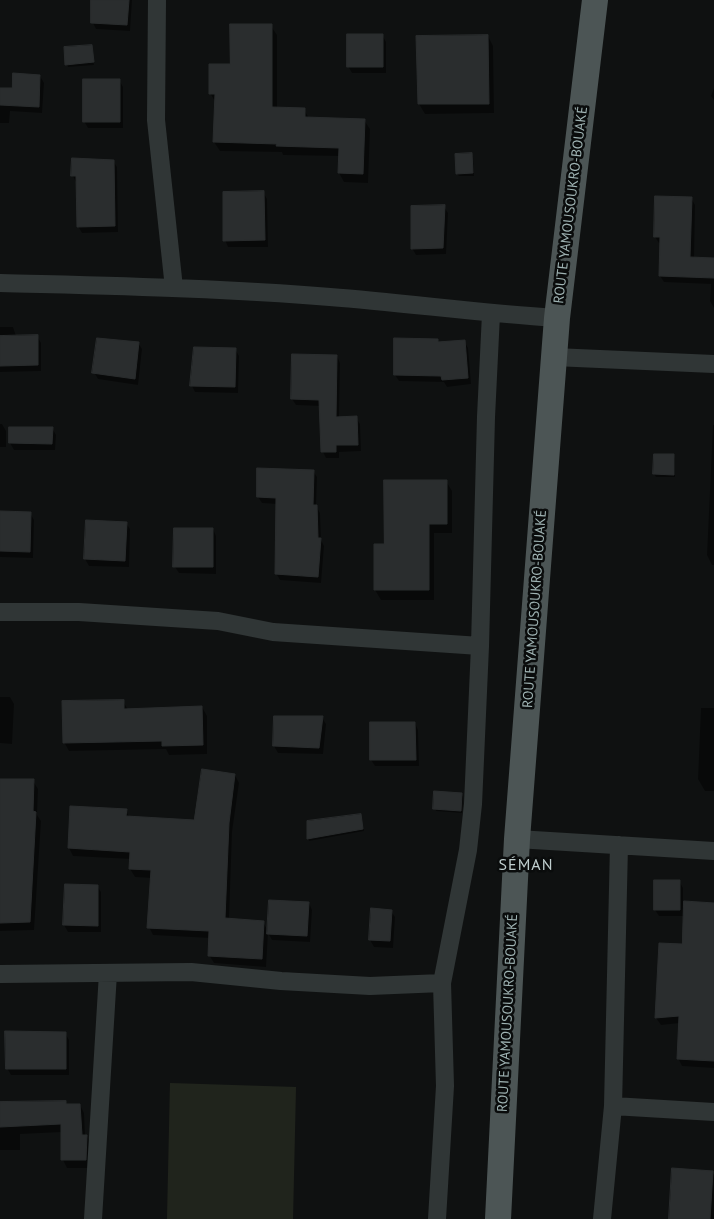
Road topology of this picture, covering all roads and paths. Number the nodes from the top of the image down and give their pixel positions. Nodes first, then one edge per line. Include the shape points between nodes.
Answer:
1 (157, 0) edge
2 (595, 0) edge
3 (0, 282) edge
4 (174, 288) junction
5 (491, 314) junction
6 (557, 318) junction
7 (554, 357) junction
8 (714, 364) edge
9 (0, 612) edge
10 (480, 646) junction
11 (517, 839) junction
12 (620, 845) junction
13 (714, 851) edge
14 (108, 973) junction
15 (0, 974) edge
16 (442, 983) junction
17 (613, 1106) junction
18 (714, 1112) edge
19 (93, 1219) edge
20 (437, 1219) edge
21 (498, 1219) edge
22 (602, 1219) edge

1 - 4 street via 156,120
2 - 6 main road, ROUTE YAMOUSOUKRO-BOUAKÉ
3 - 4 street
4 - 5 street via 331,297
5 - 6 street
5 - 10 street
6 - 7 main road, ROUTE YAMOUSOUKRO-BOUAKÉ
7 - 8 street
7 - 11 main road, ROUTE YAMOUSOUKRO-BOUAKÉ
9 - 10 street via 79,612 218,621 273,632
10 - 16 street via 468,850
11 - 12 street
11 - 21 main road, ROUTE YAMOUSOUKRO-BOUAKÉ
12 - 13 street
12 - 17 street
14 - 15 street
14 - 16 street via 191,972 370,986
14 - 19 street
16 - 20 street via 445,1086
17 - 18 street
17 - 22 street

